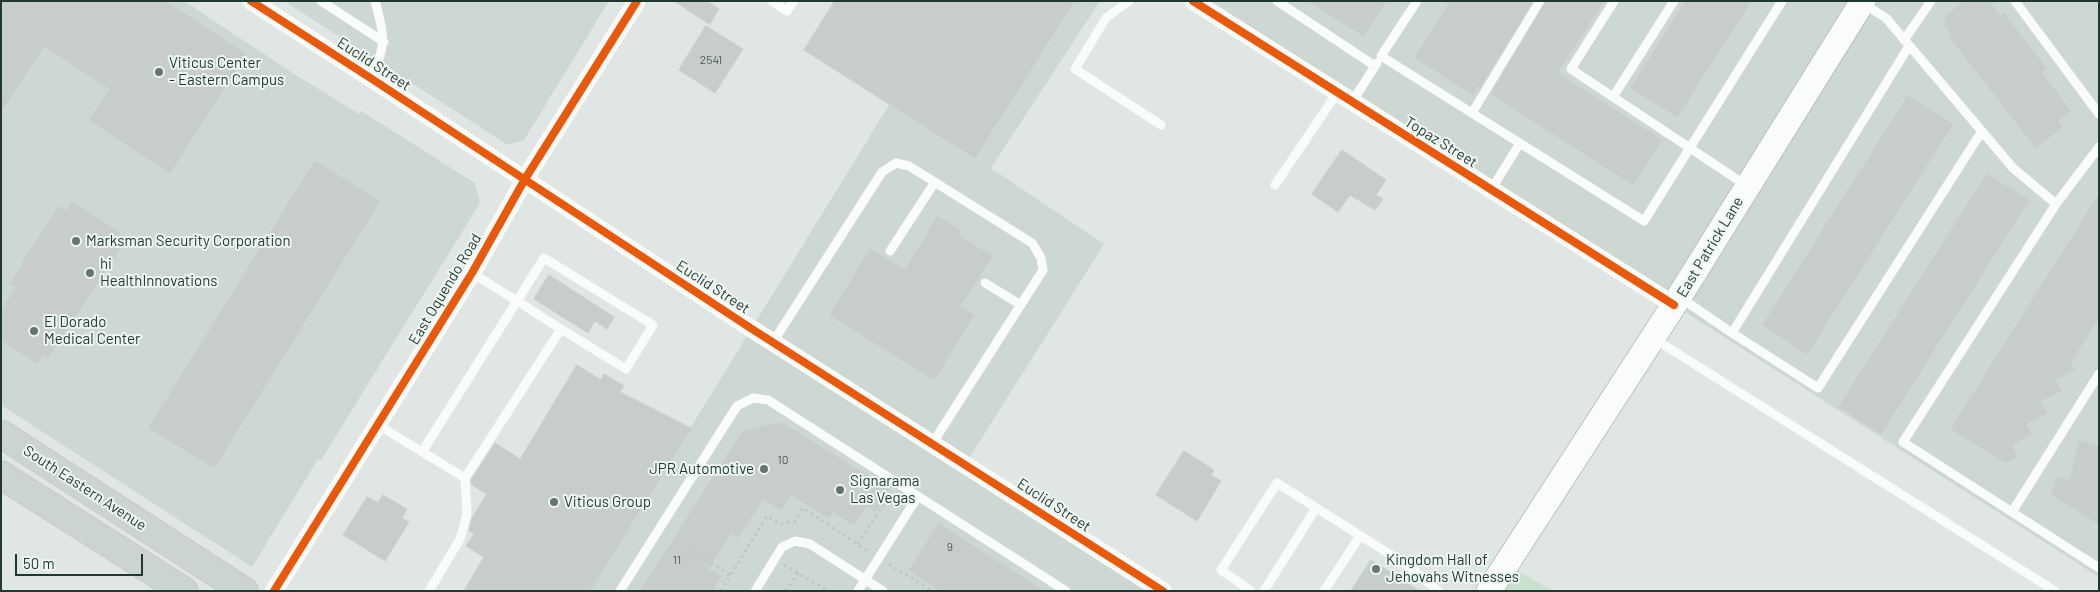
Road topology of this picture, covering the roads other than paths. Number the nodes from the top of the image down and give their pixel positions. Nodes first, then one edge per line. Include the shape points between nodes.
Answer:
1 (251, 1) edge
2 (321, 1) edge
3 (375, 1) edge
4 (637, 1) edge
5 (772, 1) edge
6 (794, 1) edge
7 (1129, 1) edge
8 (1193, 1) edge
9 (1277, 1) edge
10 (1417, 1) edge
11 (1540, 1) edge
12 (1614, 1) edge
13 (1674, 1) edge
14 (1782, 1) edge
15 (1931, 1) edge
16 (2015, 1) edge
17 (1861, 2) edge
18 (384, 42) junction
19 (1907, 43) junction
20 (1381, 56) junction
21 (1375, 66) junction
22 (372, 78) junction
23 (1345, 97) junction
24 (1614, 97) junction
25 (1472, 112) junction
26 (2099, 114) edge
27 (1161, 125) dead end
28 (1982, 131) junction
29 (1520, 143) junction
30 (2099, 147) edge
31 (1690, 148) junction
32 (525, 179) junction
33 (935, 182) junction
34 (1275, 185) dead end
35 (1747, 186) junction
36 (1491, 190) junction
37 (2056, 204) junction
38 (890, 252) dead end
39 (472, 273) junction
40 (985, 283) dead end
41 (517, 301) junction
42 (1677, 301) junction
43 (1021, 305) junction
44 (561, 329) junction
45 (1732, 332) junction
46 (1653, 338) junction
47 (773, 342) junction
48 (2099, 374) edge
49 (378, 425) junction
50 (1, 434) edge
51 (932, 444) junction
52 (422, 452) junction
53 (1, 474) edge
54 (465, 478) junction
55 (918, 496) junction
56 (1316, 508) junction
57 (2012, 512) junction
58 (1360, 536) junction
59 (2099, 568) edge
60 (865, 579) junction
61 (1491, 590) edge
62 (184, 591) edge
63 (244, 591) edge
64 (274, 591) edge
65 (430, 591) edge
66 (620, 591) edge
67 (754, 591) edge
68 (858, 591) edge
69 (883, 591) edge
70 (1066, 591) edge
71 (1162, 591) edge
72 (1251, 591) edge
73 (1264, 591) edge
74 (1324, 591) edge
75 (1438, 591) edge
76 (2055, 591) edge

1 - 22 street, Euclid Street
2 - 18 lane
3 - 18 lane
4 - 32 street, East Oquendo Road
5 - 6 lane via 787,11
7 - 27 lane via 1106,18 1075,68
8 - 23 street, Topaz Street
9 - 21 lane
10 - 20 lane
11 - 25 lane
12 - 24 lane via 1571,69
13 - 24 lane
14 - 31 lane
15 - 19 lane
16 - 26 lane
17 - 19 lane via 1886,18
17 - 35 main road, East Patrick Lane
18 - 22 lane via 382,56
19 - 28 lane
19 - 45 lane
20 - 21 lane
20 - 25 lane
21 - 23 lane
22 - 32 street, Euclid Street
23 - 34 lane
23 - 36 street, Topaz Street
24 - 31 lane
25 - 29 lane
28 - 37 lane via 2013,168
28 - 45 lane via 1818,388
29 - 31 lane via 1644,221
29 - 36 lane
30 - 37 lane
31 - 35 lane
32 - 39 street, East Oquendo Road
32 - 47 street, Euclid Street
33 - 38 lane
33 - 43 lane via 1032,243 1041,258 1043,270
33 - 47 lane via 909,166 896,163 882,172
35 - 42 main road, East Patrick Lane
36 - 42 street, Topaz Street
37 - 57 lane via 1904,442
39 - 41 lane
39 - 49 street, East Oquendo Road
40 - 43 lane
41 - 44 lane
41 - 44 lane via 544,258 653,325 626,369
41 - 52 lane
42 - 45 lane
42 - 46 main road, East Patrick Lane
43 - 51 lane
44 - 54 lane
46 - 61 main road, East Patrick Lane
46 - 76 lane
47 - 51 street, Euclid Street
48 - 57 lane
49 - 52 lane
49 - 64 street, East Oquendo Road
50 - 63 main road, South Eastern Avenue
51 - 71 street, Euclid Street
52 - 54 lane
53 - 62 main road
54 - 65 lane via 467,514 460,539
55 - 60 lane
55 - 66 lane via 768,400 753,398 737,406
55 - 70 lane
56 - 58 lane
56 - 72 lane via 1277,483 1221,570
56 - 73 lane
57 - 59 lane
58 - 74 lane
58 - 75 lane via 1410,567
60 - 67 lane via 810,544 794,541 782,547
60 - 68 lane
60 - 69 lane

